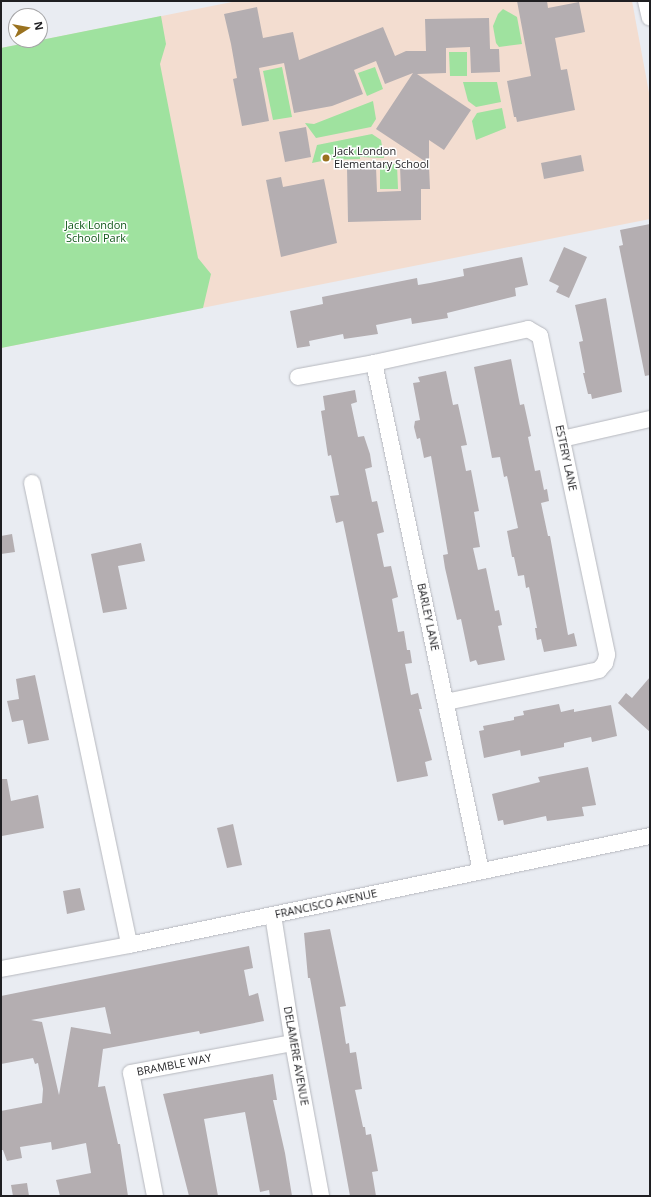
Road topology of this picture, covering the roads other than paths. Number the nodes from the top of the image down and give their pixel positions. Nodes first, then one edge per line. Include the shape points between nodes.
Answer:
1 (646, 1) edge
2 (650, 18) edge
3 (374, 364) junction
4 (298, 378) dead end
5 (650, 419) edge
6 (562, 438) junction
7 (32, 483) dead end
8 (446, 702) junction
9 (650, 836) edge
10 (482, 871) junction
11 (273, 915) junction
12 (129, 945) junction
13 (1, 969) edge
14 (293, 1043) junction
15 (155, 1196) edge
16 (321, 1196) edge

1 - 2 street
3 - 4 street, ESTERY LANE
3 - 6 street, ESTERY LANE via 528,329 535,331 540,336
3 - 8 street, BARLEY LANE
5 - 6 street
6 - 8 street, ESTERY LANE via 607,655 605,663 599,670
7 - 12 street
8 - 10 street, BARLEY LANE
9 - 10 street, FRANCISCO AVENUE
10 - 11 street, FRANCISCO AVENUE
11 - 12 street, FRANCISCO AVENUE
11 - 14 street, DELAMERE AVENUE
12 - 13 street, FRANCISCO AVENUE
14 - 15 street, BRAMBLE WAY via 131,1073
14 - 16 street, DELAMERE AVENUE

